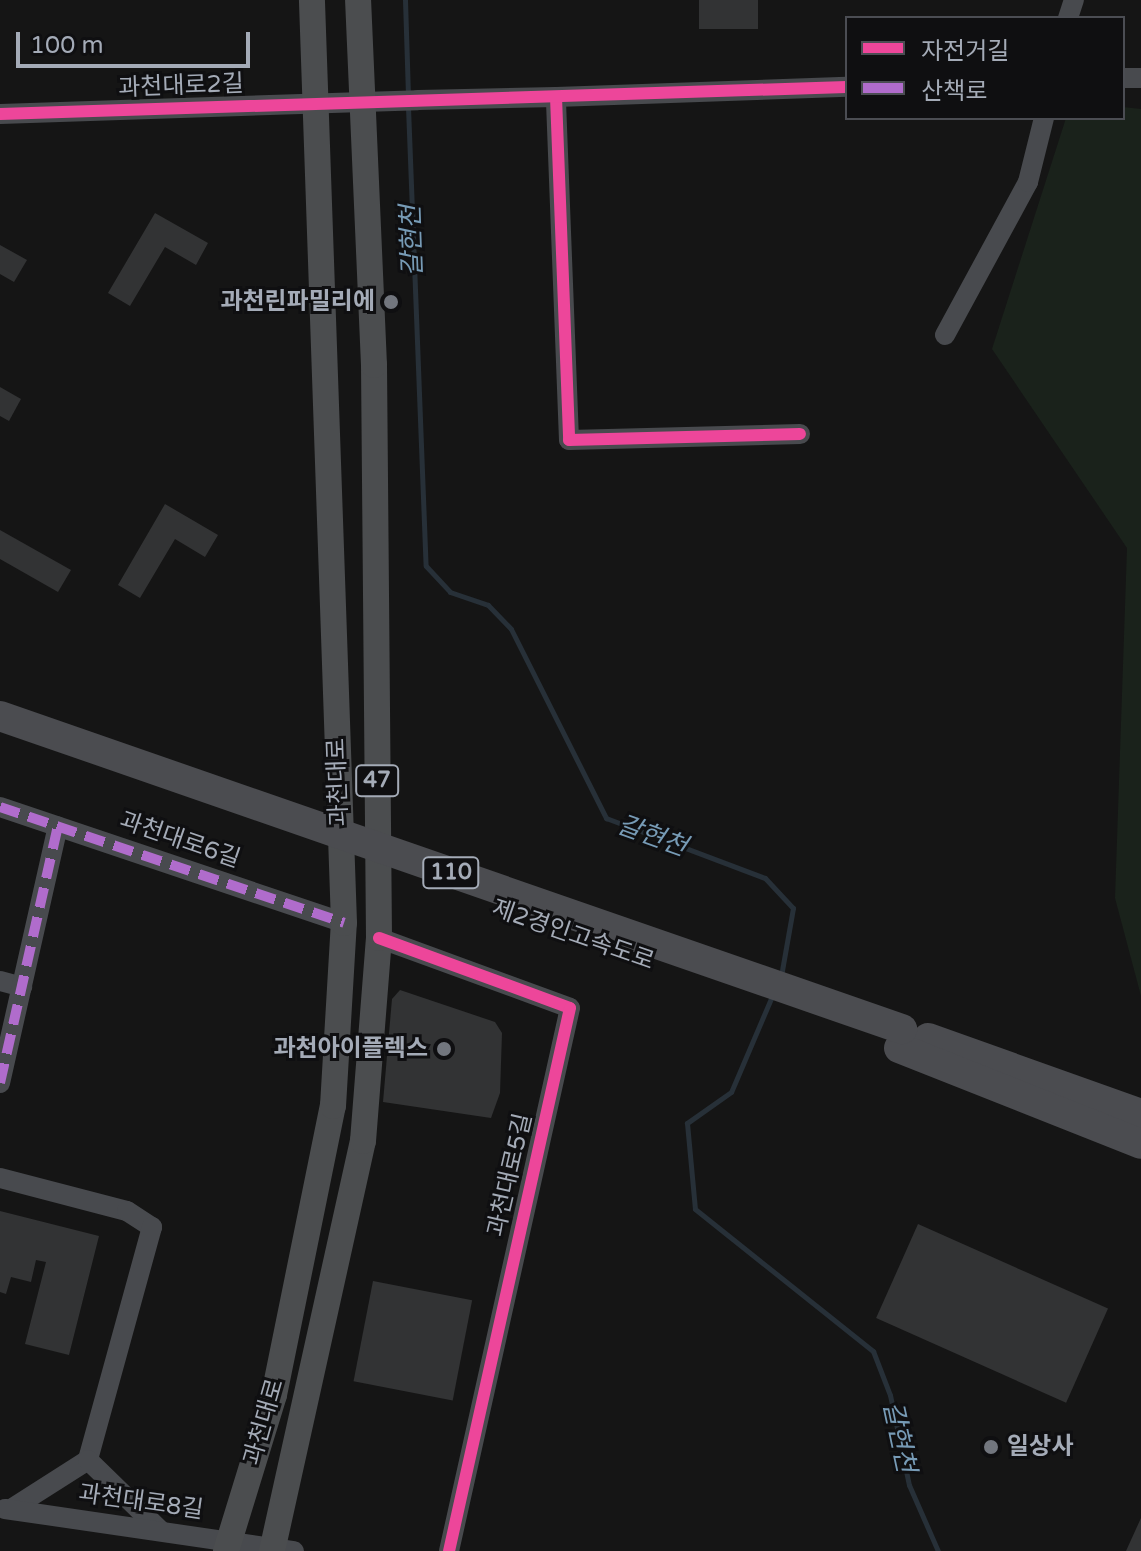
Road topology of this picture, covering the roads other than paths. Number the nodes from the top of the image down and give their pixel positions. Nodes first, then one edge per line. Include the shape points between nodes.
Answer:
1 (312, 0) edge
2 (358, 0) edge
3 (845, 87) edge
4 (556, 97) junction
5 (363, 102) junction
6 (315, 103) junction
7 (0, 114) edge
8 (1044, 120) edge
9 (945, 335) dead end
10 (800, 434) dead end
11 (0, 716) edge
12 (0, 737) edge
13 (0, 807) edge
14 (58, 826) junction
15 (344, 923) junction
16 (379, 938) junction
17 (0, 981) edge
18 (22, 987) junction
19 (901, 1039) junction
20 (0, 1083) edge
21 (1141, 1114) edge
22 (1141, 1144) edge
23 (0, 1178) edge
24 (88, 1460) junction
25 (5, 1509) edge
26 (161, 1531) junction
27 (228, 1546) edge
28 (280, 1550) edge
29 (449, 1551) edge

1 - 6 main road, 과천대로
2 - 5 main road, 과천대로 / 47
3 - 4 street, 과천대로2길
4 - 5 street, 과천대로2길, bridge
4 - 10 street via 569,440
5 - 6 street, 과천대로2길
5 - 16 main road, 과천대로 / 47 via 374,365
6 - 7 street, 과천대로2길
6 - 15 main road, 과천대로
8 - 9 street via 1028,182
11 - 19 highway, 제2경인고속도로 / 110, bridge
12 - 19 highway, 제2경인고속도로 / 110
13 - 14 street, 과천대로6길
14 - 15 street, 과천대로6길
14 - 18 street
15 - 27 main road, 과천대로 via 333,1106 274,1395
16 - 28 main road, 과천대로 / 47 via 363,1141
16 - 29 street, 과천대로5길 via 570,1008
17 - 18 street
18 - 20 street
19 - 21 highway, 제2경인고속도로 / 110
19 - 22 highway, 제2경인고속도로 / 110
23 - 24 street via 127,1211 152,1227
24 - 25 street
24 - 26 street
25 - 26 street, 과천대로8길
26 - 27 street, 과천대로8길
27 - 28 street, 과천대로8길

